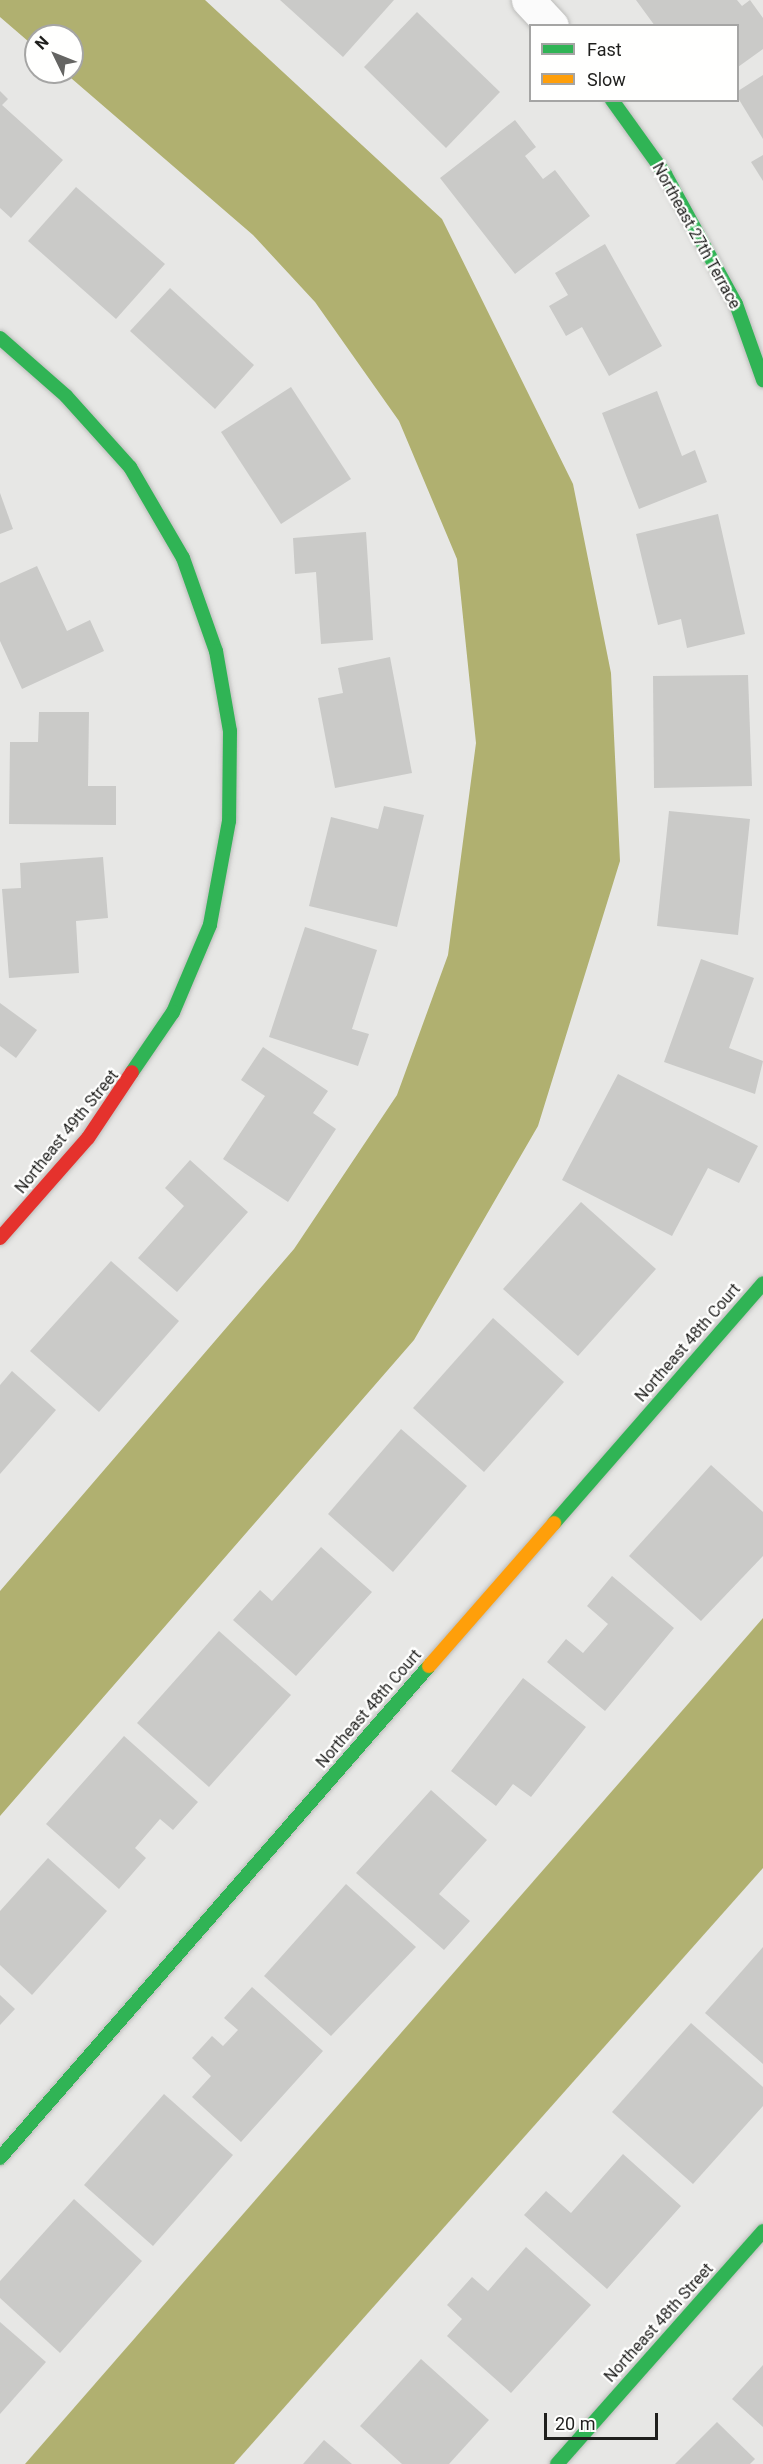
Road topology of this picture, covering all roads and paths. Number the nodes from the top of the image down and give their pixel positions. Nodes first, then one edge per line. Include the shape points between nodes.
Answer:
1 (528, 0) edge
2 (550, 24) edge
3 (613, 102) edge
4 (0, 338) edge
5 (763, 380) edge
6 (0, 1238) edge
7 (763, 1282) edge
8 (0, 2158) edge
9 (763, 2231) edge
10 (557, 2464) edge

1 - 2 street
3 - 5 street, Northeast 27th Terrace via 665,174 736,304
4 - 6 street, Northeast 49th Street via 66,396 130,467 183,558 216,651 230,731 229,821 210,925 173,1012 88,1138
7 - 8 street, Northeast 48th Court
9 - 10 street, Northeast 48th Street

